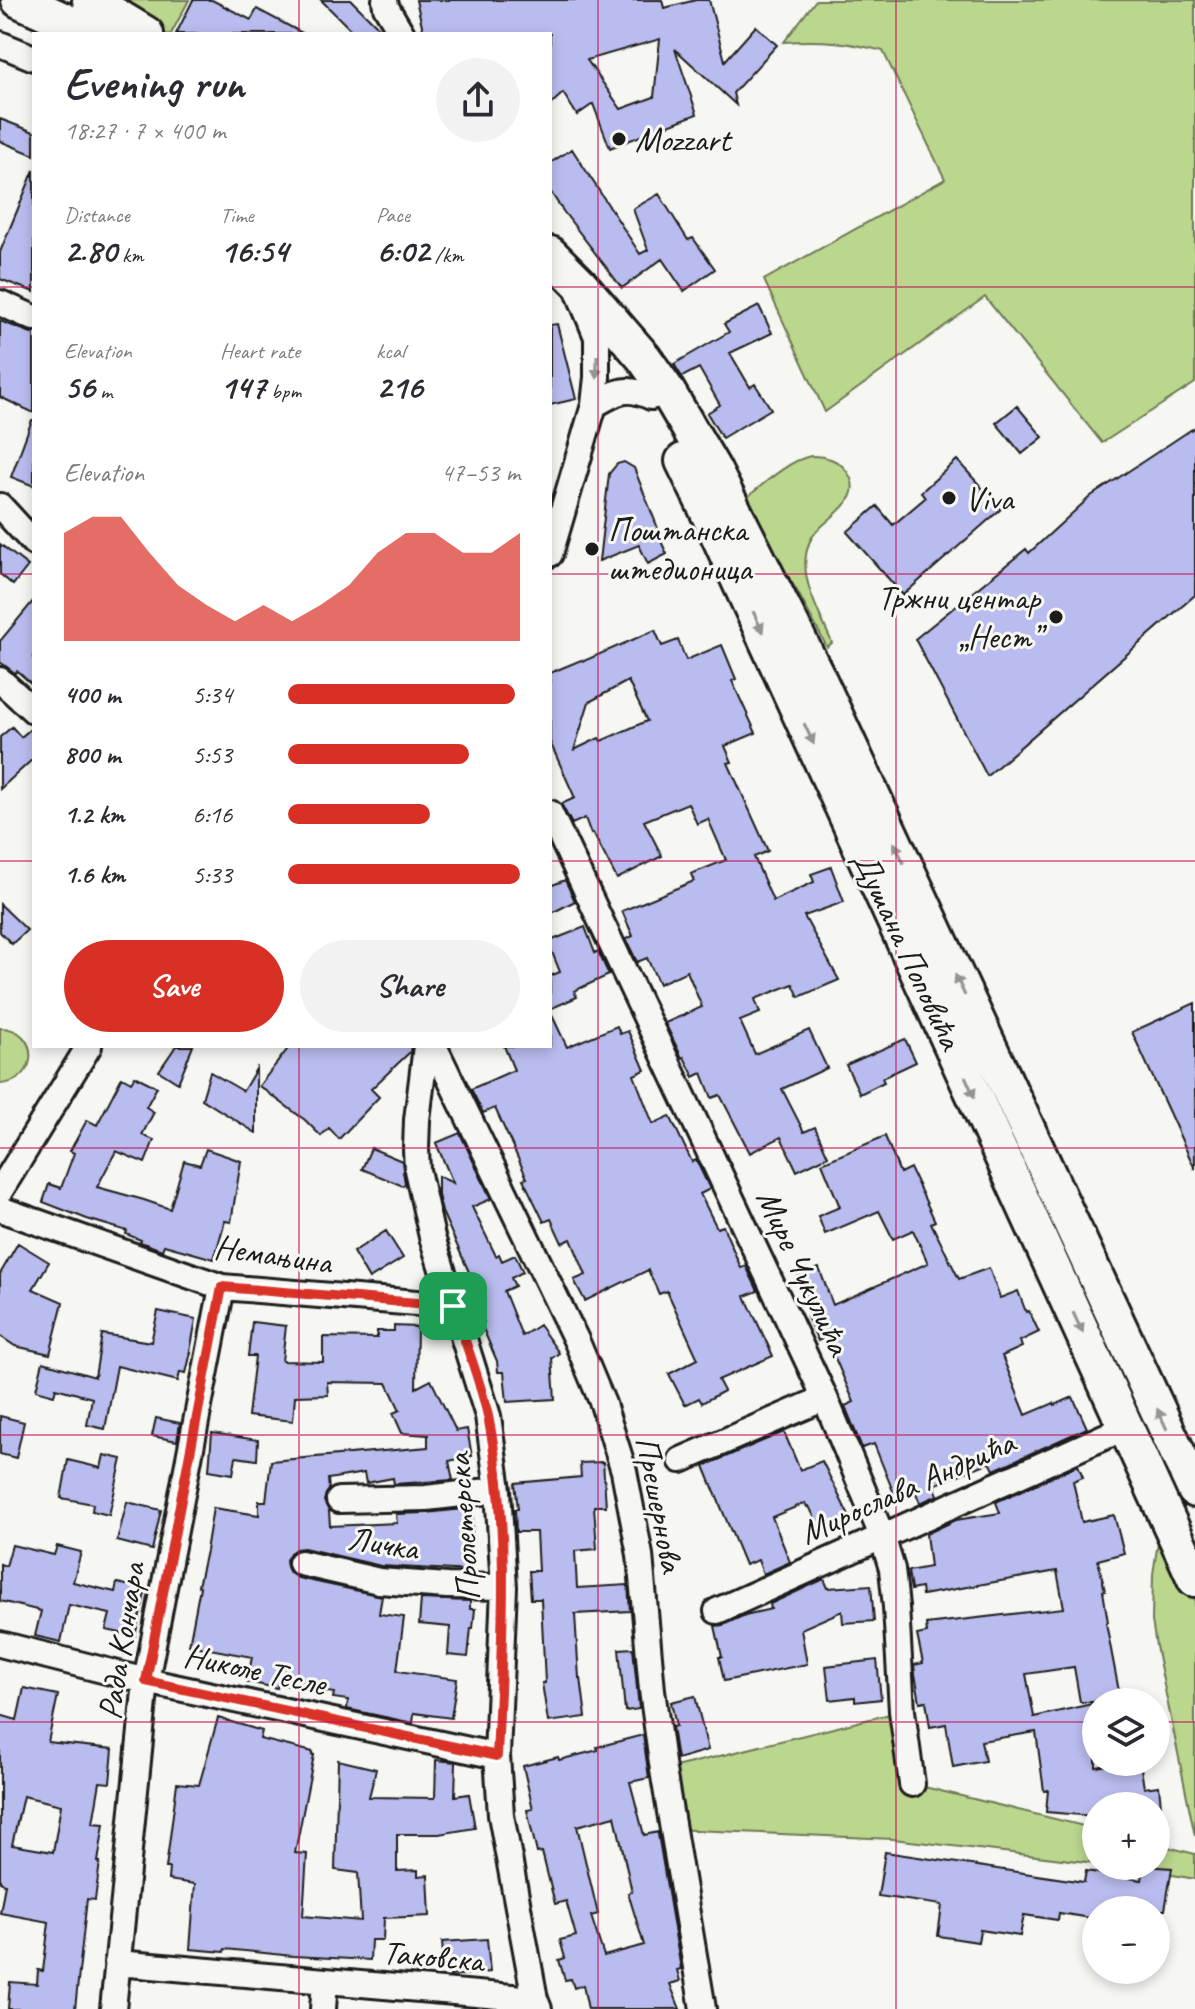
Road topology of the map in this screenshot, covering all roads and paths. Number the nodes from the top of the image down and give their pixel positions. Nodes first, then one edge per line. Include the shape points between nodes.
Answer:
1 (19, 0) edge
2 (90, 0) edge
3 (385, 0) edge
4 (90, 32) edge
5 (143, 32) edge
6 (401, 32) edge
7 (0, 44) edge
8 (32, 57) edge
9 (561, 265) edge
10 (0, 303) edge
11 (32, 317) edge
12 (615, 325) junction
13 (651, 397) junction
14 (594, 405) junction
15 (0, 506) edge
16 (554, 525) edge
17 (32, 541) edge
18 (0, 680) edge
19 (32, 709) edge
20 (552, 817) edge
21 (88, 1048) edge
22 (426, 1048) edge
23 (435, 1048) edge
24 (0, 1191) edge
25 (0, 1209) edge
26 (222, 1287) junction
27 (453, 1306) junction
28 (825, 1398) junction
29 (1126, 1427) junction
30 (681, 1460) dead end
31 (498, 1490) junction
32 (1195, 1490) edge
33 (339, 1500) dead end
34 (882, 1536) junction
35 (301, 1563) dead end
36 (1195, 1579) edge
37 (504, 1587) junction
38 (717, 1611) dead end
39 (0, 1644) edge
40 (146, 1681) junction
41 (497, 1756) junction
42 (912, 1784) dead end
43 (117, 1963) junction
44 (325, 1981) junction
45 (537, 2004) edge
46 (113, 2009) edge
47 (323, 2009) edge
48 (703, 2009) edge

1 - 4 main road
2 - 5 main road
3 - 6 street
7 - 8 street
9 - 12 main road, Душана Поповића
9 -> 14 street via 597,337
10 - 11 street
12 - 13 main road, Душана Поповића
32 -> 12 main road, Душана Поповића via 818,678 713,469 666,389
13 - 14 street via 627,391
13 -> 29 main road, Душана Поповића
14 - 16 street
15 - 17 street
18 - 19 street
20 - 28 street, Мире Чукулића
21 - 24 street
22 - 27 street, Пролетерска via 417,1170
23 - 48 street, Прешернова via 577,1342 624,1471 640,1555 659,1743
25 - 26 street, Немањина
26 - 27 street, Немањина
26 - 40 street, Рада Кончара
27 - 31 street, Пролетерска via 488,1416
28 - 30 street
28 - 34 street, Мире Чукулића
29 - 34 street, Мирослава Андрића
29 - 36 main road, Душана Поповића
31 - 33 street, Личка
31 - 37 street, Пролетерска
34 - 38 street, Мирослава Андрића
34 - 42 street, Мире Чукулића via 892,1569
35 - 37 street, Личка via 379,1581
37 - 41 street, Пролетерска
39 - 40 street, Николе Тесле
40 - 41 street, Николе Тесле
40 - 43 street, Рада Кончара
41 - 45 street, Пролетерска via 501,1815
43 - 44 street, Таковска
43 - 46 street, Рада Кончара
44 - 45 street, Таковска
44 - 47 street

